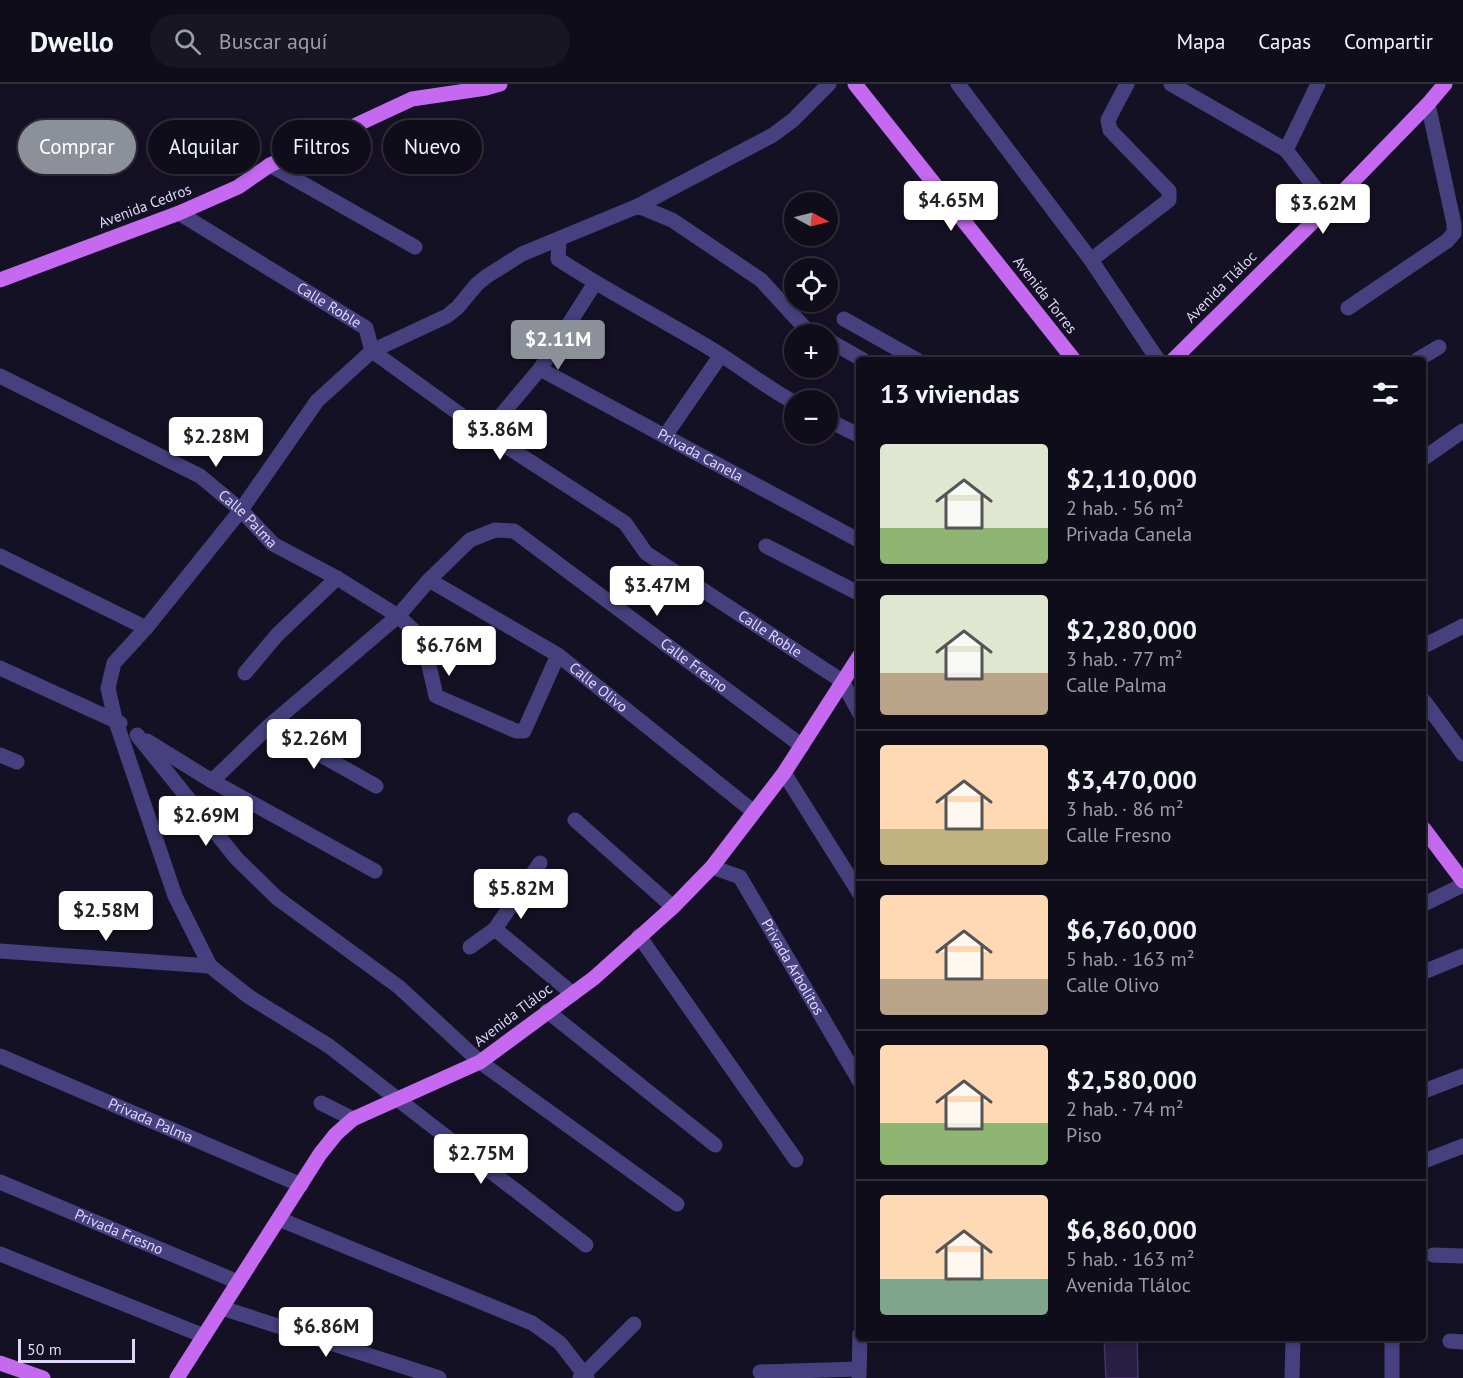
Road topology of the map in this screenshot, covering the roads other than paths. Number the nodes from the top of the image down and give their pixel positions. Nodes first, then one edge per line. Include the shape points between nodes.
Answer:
1 (830, 84) edge
2 (855, 84) edge
3 (958, 84) edge
4 (1127, 84) edge
5 (1171, 84) edge
6 (1318, 84) edge
7 (1445, 84) edge
8 (490, 85) edge
9 (1428, 104) junction
10 (1286, 150) junction
11 (270, 165) junction
12 (638, 206) junction
13 (1329, 206) junction
14 (179, 213) junction
15 (559, 240) junction
16 (415, 247) dead end
17 (1091, 260) junction
18 (0, 280) edge
19 (595, 284) junction
20 (1348, 308) dead end
21 (844, 319) dead end
22 (801, 324) edge
23 (838, 346) edge
24 (1439, 347) dead end
25 (372, 351) junction
26 (721, 355) junction
27 (858, 357) edge
28 (912, 357) edge
29 (1072, 357) edge
30 (1156, 357) edge
31 (1176, 357) edge
32 (1422, 357) edge
33 (540, 369) junction
34 (0, 376) edge
35 (784, 397) edge
36 (838, 425) edge
37 (1463, 431) edge
38 (486, 433) junction
39 (856, 434) edge
40 (665, 436) junction
41 (1426, 457) edge
42 (241, 510) junction
43 (856, 539) edge
44 (766, 546) dead end
45 (0, 556) edge
46 (337, 578) junction
47 (429, 580) junction
48 (856, 592) edge
49 (398, 616) junction
50 (1463, 626) edge
51 (146, 628) junction
52 (1426, 645) edge
53 (558, 655) junction
54 (856, 661) edge
55 (0, 668) edge
56 (245, 674) dead end
57 (842, 681) junction
58 (1426, 704) edge
59 (856, 707) edge
60 (115, 719) junction
61 (269, 726) junction
62 (137, 735) junction
63 (802, 746) junction
64 (1463, 754) edge
65 (0, 755) edge
66 (17, 762) dead end
67 (784, 773) junction
68 (212, 781) junction
69 (376, 786) dead end
70 (754, 812) junction
71 (575, 820) dead end
72 (1426, 832) edge
73 (540, 863) dead end
74 (712, 867) junction
75 (375, 871) dead end
76 (1463, 883) edge
77 (856, 888) edge
78 (1426, 903) edge
79 (673, 907) junction
80 (495, 929) junction
81 (639, 936) junction
82 (470, 947) dead end
83 (0, 951) edge
84 (1463, 956) edge
85 (210, 966) junction
86 (1426, 971) edge
87 (573, 994) junction
88 (547, 1011) junction
89 (0, 1056) edge
90 (480, 1062) junction
91 (856, 1076) edge
92 (1463, 1076) edge
93 (1426, 1090) edge
94 (396, 1100) junction
95 (321, 1103) dead end
96 (353, 1119) junction
97 (715, 1145) dead end
98 (1463, 1146) edge
99 (796, 1160) dead end
100 (1426, 1160) edge
101 (0, 1182) edge
102 (300, 1185) junction
103 (677, 1204) dead end
104 (279, 1219) junction
105 (586, 1245) dead end
106 (0, 1254) edge
107 (1433, 1255) dead end
108 (1463, 1256) edge
109 (238, 1282) junction
110 (222, 1308) junction
111 (634, 1324) dead end
112 (204, 1336) junction
113 (860, 1341) edge
114 (1293, 1341) edge
115 (1392, 1341) edge
116 (0, 1363) edge
117 (760, 1372) dead end
118 (859, 1373) edge
119 (584, 1377) edge
120 (43, 1378) edge
121 (177, 1378) edge
122 (439, 1378) edge
123 (1292, 1378) edge
124 (1392, 1378) edge

1 - 12 street via 773,135
2 - 29 main road, Avenida Torres
3 - 17 street
4 - 17 street via 1108,125 1170,196
5 - 10 street
6 - 10 street
7 - 9 main road, Avenida Tláloc
8 - 11 main road, Avenida Cedros via 412,99
9 - 13 main road, Avenida Tláloc
9 - 20 street via 1454,233
10 - 13 street
11 - 14 main road, Avenida Cedros via 238,187
11 - 16 street
12 - 15 street
12 - 22 street via 672,220 761,279
13 - 31 main road, Avenida Tláloc
14 - 18 main road, Avenida Cedros
14 - 25 street, Calle Roble via 366,328
15 - 19 street via 558,259
15 - 25 street via 533,248 487,276 447,316
17 - 30 street
19 - 26 street
19 - 33 street
21 - 28 street
23 - 27 street
24 - 32 street
25 - 38 street, Calle Roble
25 - 42 street via 317,401
26 - 35 street
26 - 40 street
33 - 38 street
33 - 40 street, Privada Canela
34 - 42 street, Calle Palma via 200,476
36 - 39 street
37 - 41 street
38 - 57 street, Calle Roble via 625,523 646,553
40 - 43 street, Privada Canela
42 - 46 street, Calle Palma via 273,544
42 - 51 street
44 - 48 street
45 - 51 street
46 - 49 street, Calle Palma
46 - 56 street via 277,635
47 - 49 street
47 - 53 street, Calle Olivo
47 - 63 street, Calle Fresno via 470,540 495,530 514,531
49 - 53 street, Calle Palma via 423,639 436,696 516,731 524,731 528,725
49 - 61 street
50 - 52 street
51 - 60 street via 114,663 108,688
53 - 70 street, Calle Olivo
54 - 57 main road, Avenida Tláloc
55 - 60 street
57 - 59 street
57 - 63 main road, Avenida Tláloc
58 - 64 street
60 - 62 street
60 - 85 street via 175,896
61 - 68 street
61 - 69 street
62 - 68 street
62 - 90 street via 237,859 277,898 399,987
63 - 67 main road, Avenida Tláloc
65 - 66 street
67 - 70 main road, Avenida Tláloc
67 - 77 street
68 - 75 street
70 - 74 main road, Avenida Tláloc
71 - 79 street
72 - 76 main road
73 - 80 street
74 - 79 main road, Avenida Tláloc
74 - 91 street, Privada Arbolitos via 740,877
76 - 78 street
79 - 81 main road, Avenida Tláloc
80 - 82 street
80 - 87 street
81 - 87 main road, Avenida Tláloc
81 - 99 street
83 - 85 street
84 - 86 street
85 - 94 street via 248,996 328,1046
87 - 88 main road, Avenida Tláloc
88 - 90 main road, Avenida Tláloc
88 - 97 street
89 - 102 street, Privada Palma
90 - 94 main road, Avenida Tláloc
90 - 103 street
92 - 93 street
94 - 96 main road, Avenida Tláloc
94 - 105 street
95 - 96 street
96 - 102 main road, Avenida Tláloc via 336,1134
98 - 100 street
101 - 109 street, Privada Fresno
102 - 104 main road, Avenida Tláloc
104 - 109 main road, Avenida Tláloc
104 - 119 street via 532,1323 560,1343
106 - 112 street
107 - 108 street
109 - 110 main road, Avenida Tláloc
110 - 112 main road, Avenida Tláloc
110 - 122 street
111 - 119 street
112 - 121 main road, Avenida Tláloc
113 - 118 street
114 - 123 street
115 - 124 street
116 - 120 main road
117 - 118 street

